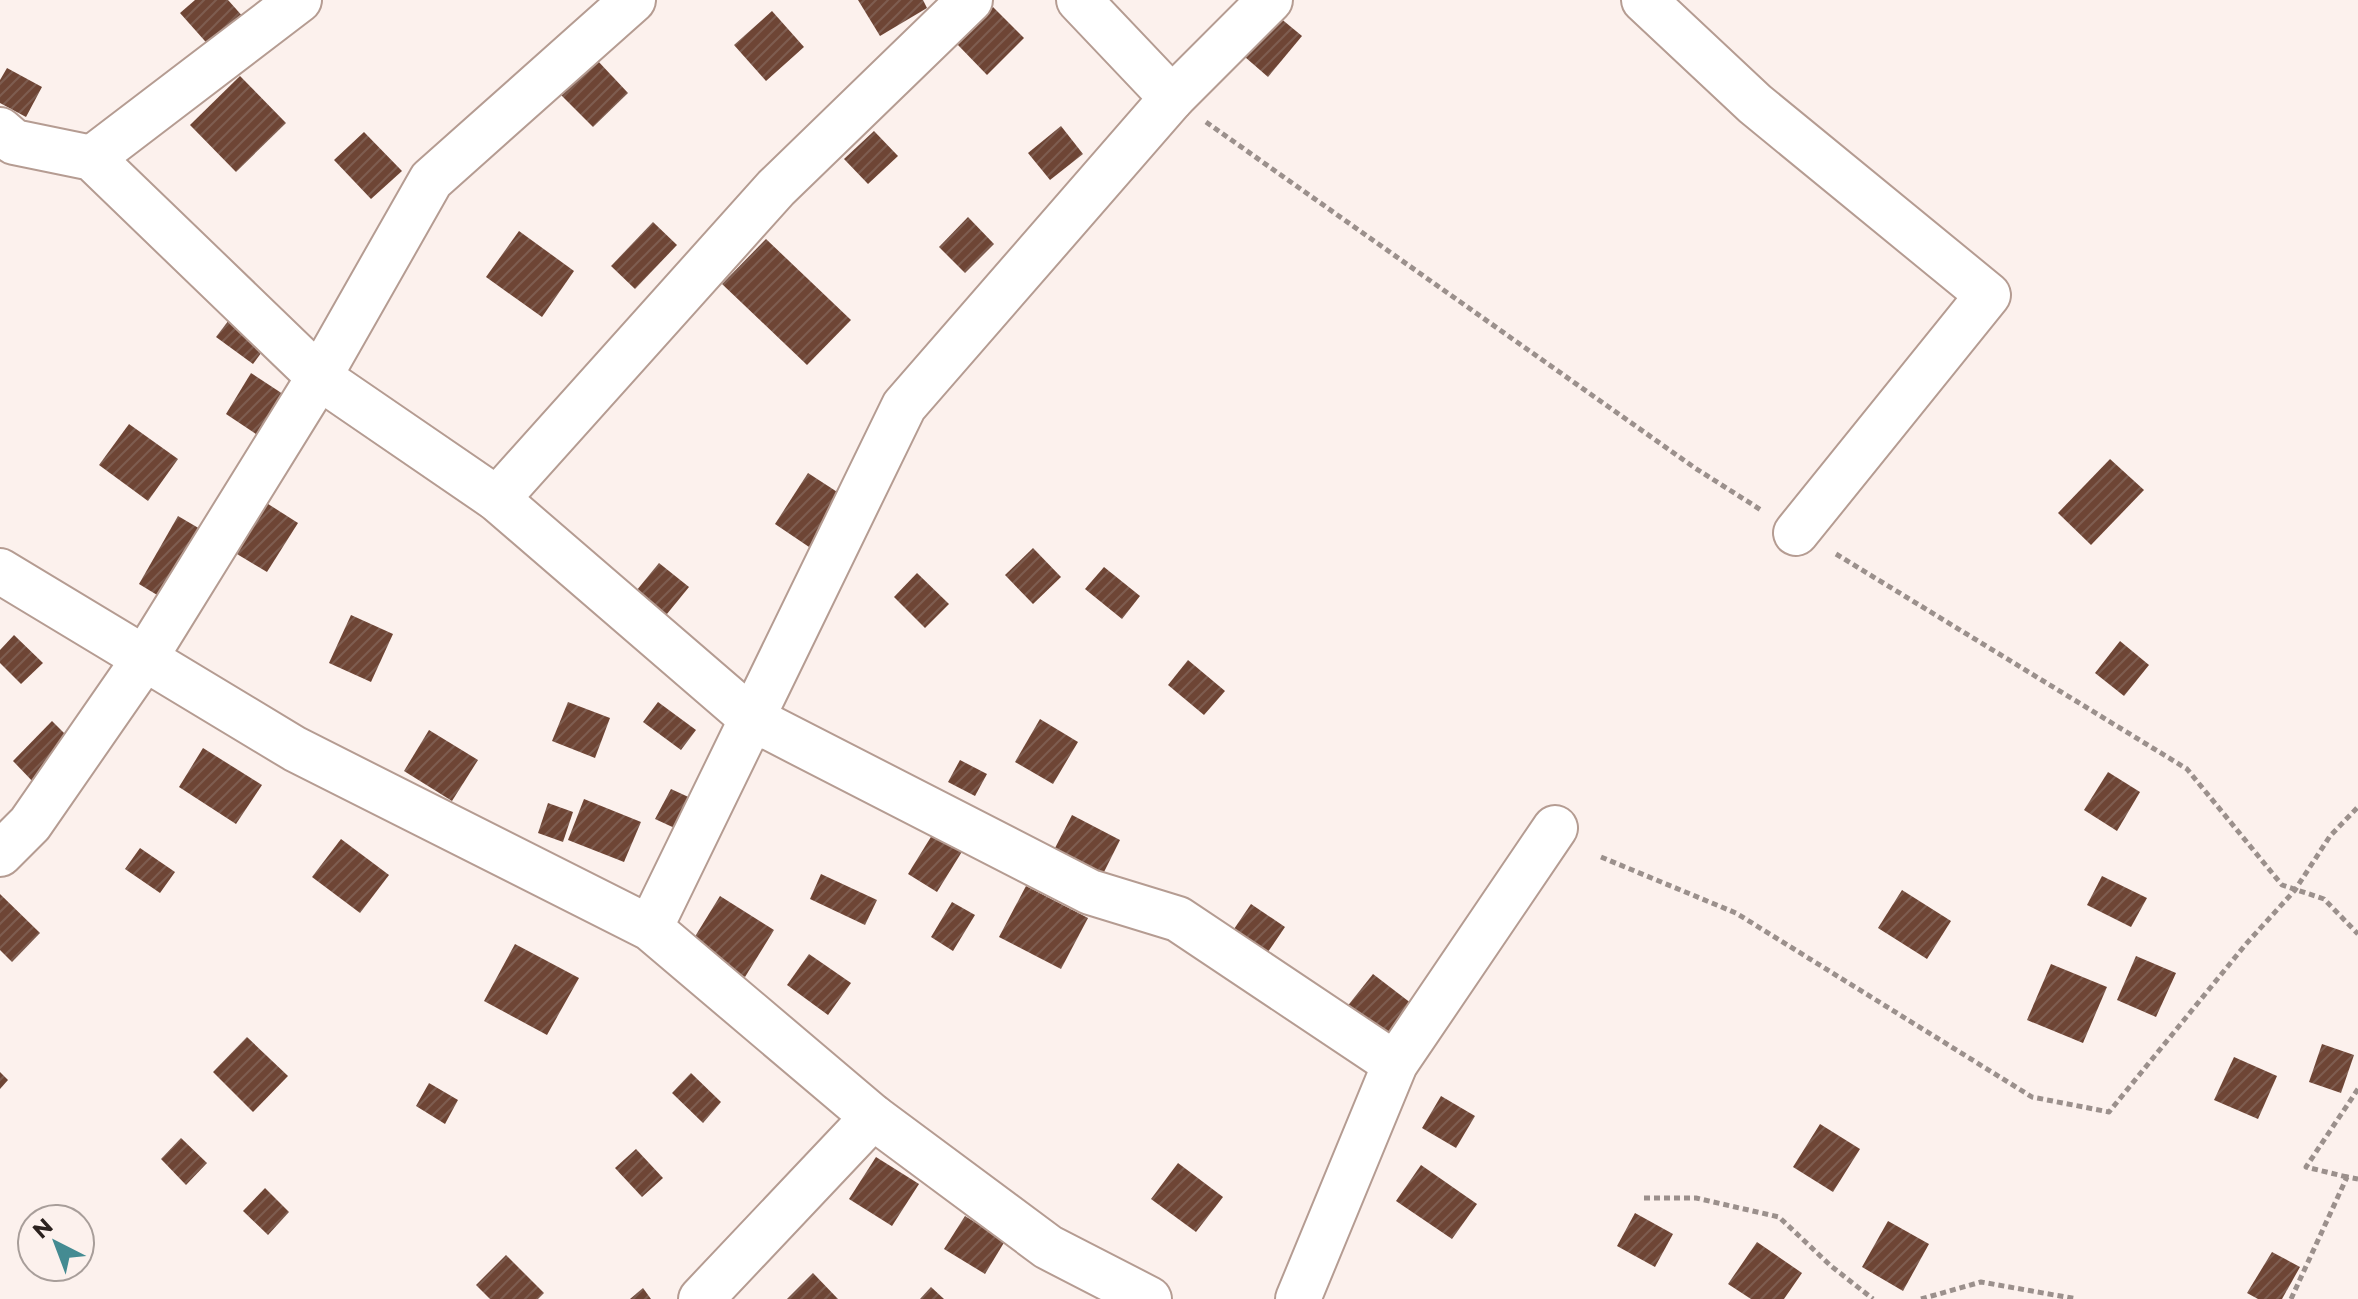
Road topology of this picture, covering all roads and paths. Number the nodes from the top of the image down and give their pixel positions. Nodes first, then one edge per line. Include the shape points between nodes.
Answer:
1 (299, 0) edge
2 (633, 0) edge
3 (970, 0) edge
4 (1079, 0) edge
5 (1270, 0) edge
6 (1644, 0) edge
7 (1172, 98) junction
8 (5, 143) edge
9 (92, 158) junction
10 (319, 377) junction
11 (497, 499) junction
12 (1796, 533) dead end
13 (0, 571) edge
14 (145, 658) junction
15 (751, 718) junction
16 (2358, 807) edge
17 (1555, 828) dead end
18 (0, 854) edge
19 (1601, 857) dead end
20 (650, 928) junction
21 (1395, 1064) junction
22 (2358, 1089) edge
23 (873, 1117) junction
24 (2347, 1177) junction
25 (2358, 1179) edge
26 (1644, 1198) dead end
27 (701, 1299) edge
28 (1149, 1299) edge
29 (1298, 1299) edge
30 (1873, 1299) edge
31 (1921, 1299) edge
32 (2077, 1299) edge
33 (2291, 1299) edge

1 - 9 street
2 - 10 street via 431,180
3 - 11 street via 776,188
4 - 7 street
5 - 7 street
6 - 12 street via 1755,104 1988,295
7 - 15 street via 904,406
8 - 9 street
9 - 10 street
10 - 11 street
10 - 14 street
11 - 15 street
13 - 14 street
14 - 18 street via 30,824
14 - 20 street via 295,749
15 - 20 street
15 - 21 street via 1090,892 1178,919
16 - 19 path via 2109,1112 2032,1097 1736,913
17 - 21 street
20 - 23 street
21 - 29 street
22 - 24 path via 2306,1167
23 - 27 street
23 - 28 street via 1048,1247
24 - 25 path
24 - 33 path
26 - 30 path via 1696,1198 1779,1217
31 - 32 path via 1981,1282

